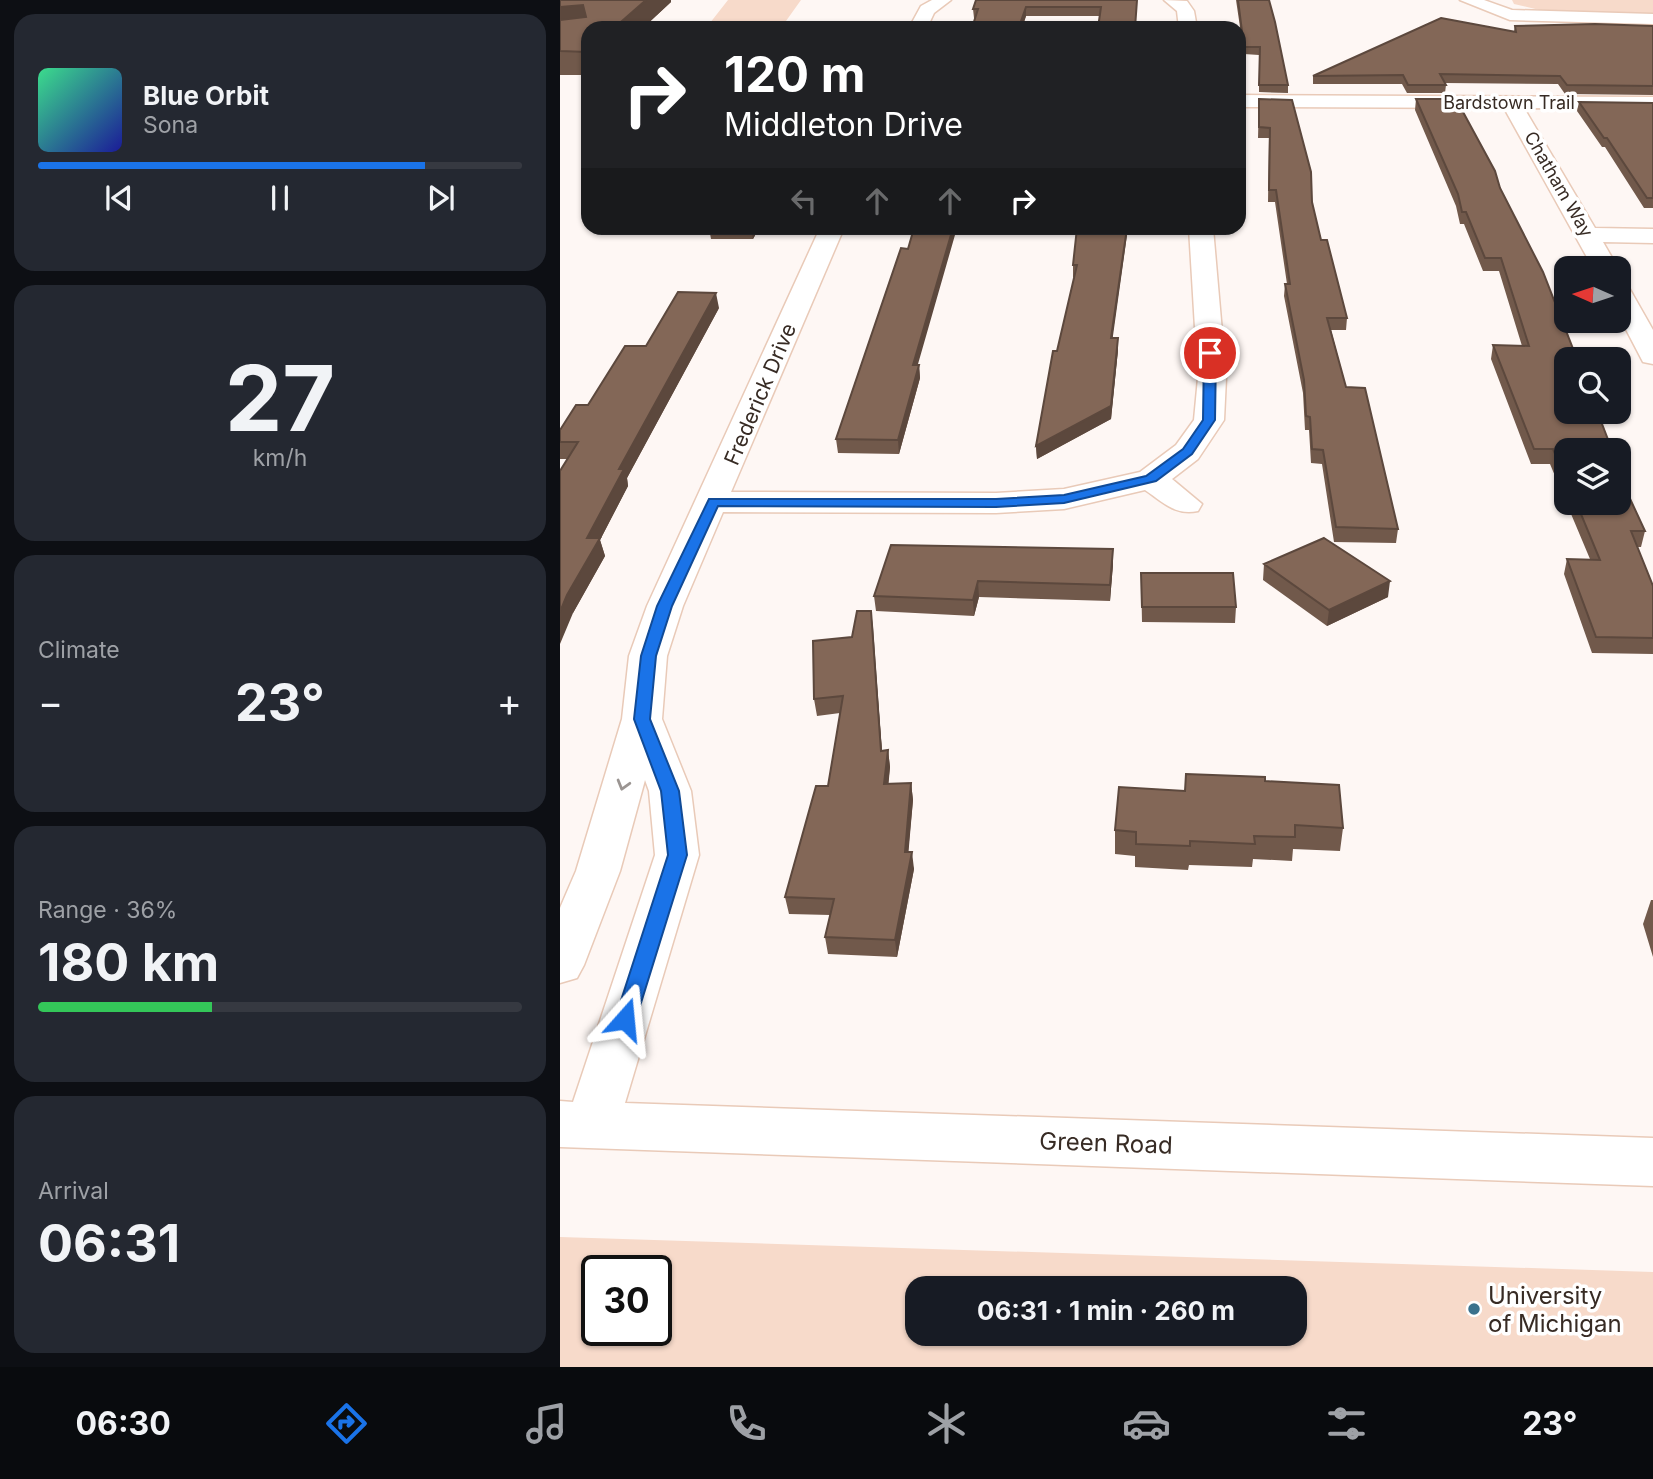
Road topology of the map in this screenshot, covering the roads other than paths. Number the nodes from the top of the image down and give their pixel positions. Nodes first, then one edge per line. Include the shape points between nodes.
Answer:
1 (943, 0) edge
2 (1172, 0) edge
3 (1468, 0) edge
4 (1653, 19) edge
5 (1187, 20) edge
6 (922, 21) edge
7 (1246, 101) edge
8 (1510, 101) junction
9 (1653, 103) edge
10 (829, 235) edge
11 (1202, 235) edge
12 (1589, 235) junction
13 (1653, 236) edge
14 (1600, 256) edge
15 (1631, 315) edge
16 (1653, 356) edge
17 (1151, 479) junction
18 (713, 502) junction
19 (1186, 504) dead end
20 (642, 719) junction
21 (560, 965) edge
22 (576, 1124) edge
23 (1653, 1162) edge

1 - 6 street via 927,10
2 - 5 street via 1183,4
3 - 4 street via 1510,15
7 - 8 street, Bardstown Trail
8 - 9 street, Bardstown Trail
8 - 12 street, Chatham Way
10 - 18 street, Frederick Drive
11 - 17 street via 1212,378 1209,420 1187,452
12 - 13 street
12 - 14 street, Chatham Way
15 - 16 street
17 - 18 street via 1064,499 996,503
17 - 19 street
18 - 20 street, Frederick Drive via 660,619 648,656
20 -> 21 street, Frederick Drive via 598,871
20 - 22 street, Frederick Drive via 670,791 677,855
22 - 23 street, Green Road

